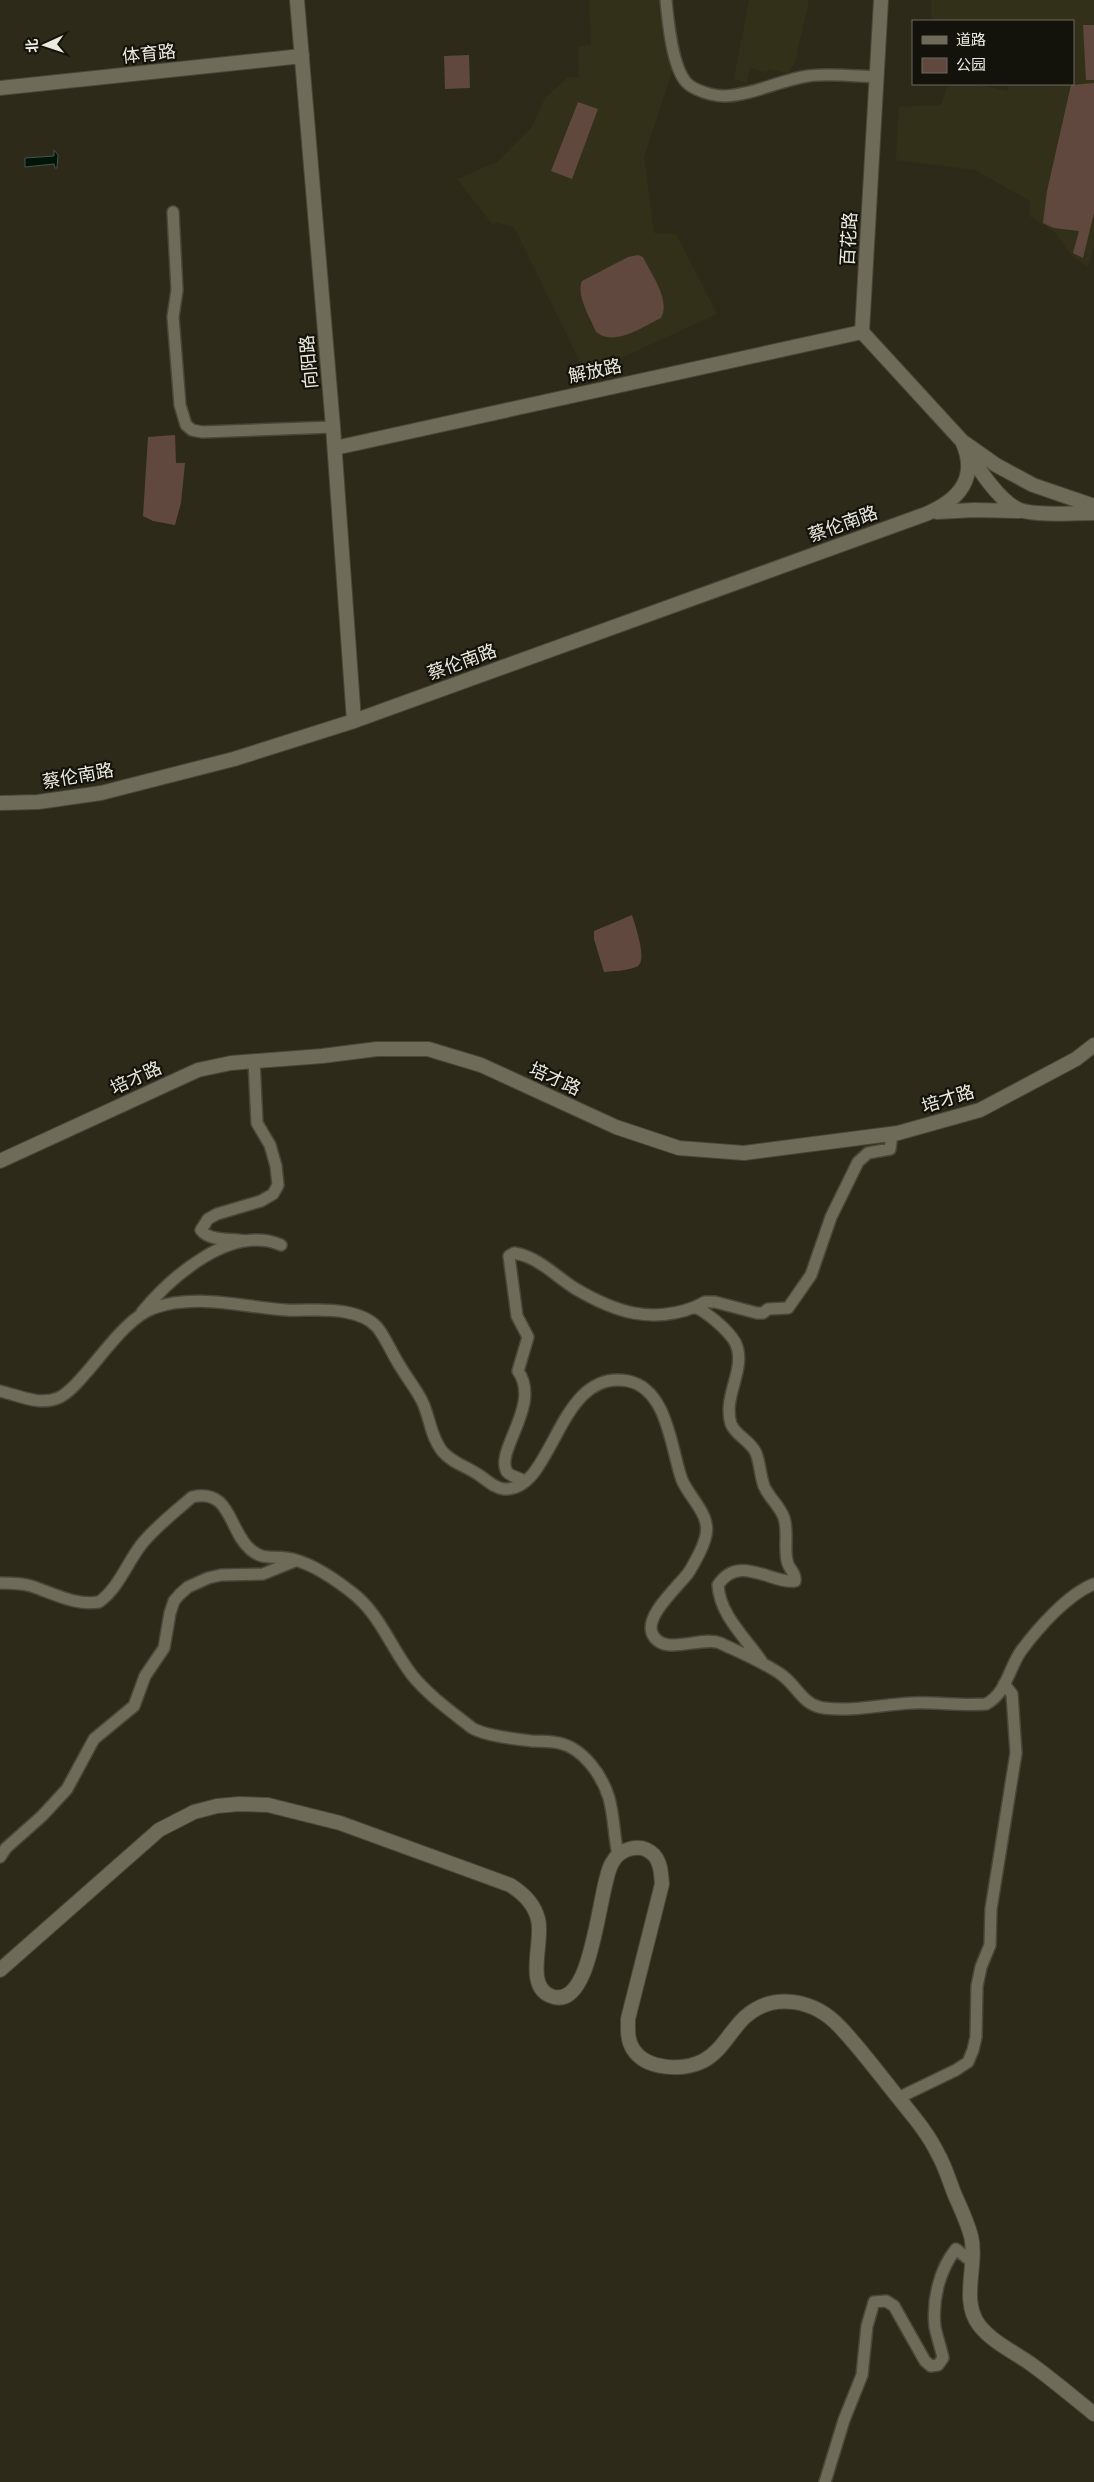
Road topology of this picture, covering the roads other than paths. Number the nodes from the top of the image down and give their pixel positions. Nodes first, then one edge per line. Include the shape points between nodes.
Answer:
1 (297, 0) edge
2 (666, 0) edge
3 (881, 0) edge
4 (302, 56) junction
5 (877, 77) junction
6 (0, 88) edge
7 (174, 212) dead end
8 (862, 332) junction
9 (333, 428) junction
10 (962, 441) junction
11 (335, 448) junction
12 (1094, 506) edge
13 (1026, 511) junction
14 (1094, 513) edge
15 (926, 514) junction
16 (354, 721) junction
17 (0, 803) edge
18 (1094, 1045) edge
19 (254, 1062) junction
20 (892, 1134) junction
21 (0, 1161) edge
22 (245, 1240) junction
23 (281, 1245) dead end
24 (695, 1307) junction
25 (137, 1317) junction
26 (0, 1391) edge
27 (524, 1481) junction
28 (295, 1561) junction
29 (0, 1582) edge
30 (1094, 1584) edge
31 (763, 1663) junction
32 (1004, 1684) junction
33 (618, 1855) junction
34 (0, 1856) edge
35 (0, 1970) edge
36 (898, 2098) junction
37 (972, 2262) junction
38 (1094, 2414) edge
39 (825, 2482) edge

1 - 4 street, 向阳路
2 - 5 street via 678,63 686,82 708,94 726,96 807,76
3 - 5 street, 百花路
4 - 6 street, 体育路
4 - 9 street, 向阳路
5 - 8 street, 百花路
7 - 9 street via 177,290 172,317 180,405 186,425 202,432
8 - 10 street
8 - 11 street, 解放路
9 - 11 street, 向阳路
10 - 12 street via 996,465 1033,484
10 - 13 street via 979,470 1006,500
10 - 15 street, 蔡伦南路 via 968,463 963,486 947,504
11 - 16 street, 向阳路
13 - 14 street
13 - 15 street, 蔡伦南路 via 962,510
15 - 16 street, 蔡伦南路
16 - 17 street, 蔡伦南路 via 234,759 101,793 38,802
18 - 20 street, 培才路 via 1076,1059 980,1110
19 - 20 street, 培才路 via 378,1049 428,1049 481,1065 616,1127 679,1148 744,1153
19 - 21 street, 培才路 via 198,1070
19 - 22 street via 257,1123 270,1145 278,1185 273,1194 261,1201 212,1217 202,1230 212,1238
20 - 24 street via 890,1149 868,1153 858,1162 831,1217 811,1275 788,1308 768,1309 757,1314 709,1302
22 - 23 street via 272,1241
22 - 25 street via 226,1245 197,1262 150,1301
24 - 27 street via 670,1316 629,1313 576,1289 523,1254 509,1256 517,1316 528,1337 518,1371 526,1387 524,1403 505,1468 508,1474
24 - 31 street via 727,1332 735,1343 738,1364 729,1399 730,1421 733,1429 756,1452 764,1486 784,1518 788,1564 796,1576 789,1582 747,1571 727,1575 718,1585 725,1612
25 - 26 street via 75,1385 57,1398 27,1399
25 - 27 street via 150,1309 186,1302 234,1303 289,1310 319,1309 364,1317 377,1327 422,1401 434,1436 450,1460 504,1489 520,1486
27 - 31 street via 538,1467 570,1408 582,1396 597,1385 612,1380 630,1381 644,1389 660,1408 682,1478 707,1523 707,1534 691,1569 656,1613 651,1624 652,1632 665,1645 716,1641
28 - 29 street via 258,1555 244,1544 226,1508 218,1500 200,1495 192,1497 142,1544 99,1602 62,1598 24,1584
28 - 33 street via 332,1578 366,1605 382,1624 412,1675 472,1728 517,1739 559,1743 585,1758 609,1798
28 - 34 street via 263,1574 208,1578 180,1594 172,1607 164,1648 146,1676 134,1706 94,1739 67,1789
30 - 32 street via 1058,1609 1022,1650
31 - 32 street via 784,1676 804,1700 824,1708 909,1703 986,1704 995,1699
32 - 36 street via 1012,1694 1016,1753 991,1909 990,1945 977,1986 973,2050 968,2062 956,2070
33 - 35 street via 605,1878 585,1970 573,1993 562,1998 543,1991 537,1981 536,1962 541,1937 538,1919 533,1906 517,1889 362,1830 255,1804 217,1806 194,1812 159,1830
33 - 36 street via 631,1848 642,1849 654,1855 661,1868 662,1884 628,2019 633,2051 658,2066 702,2061 713,2054 743,2019 762,2005 801,2002 825,2014 839,2026
36 - 37 street via 939,2155 971,2236
37 - 38 street via 970,2296 978,2324
37 - 39 street via 956,2249 947,2259 937,2289 935,2329 943,2358 938,2365 931,2366 924,2361 894,2306 886,2301 874,2302 867,2326 862,2375

